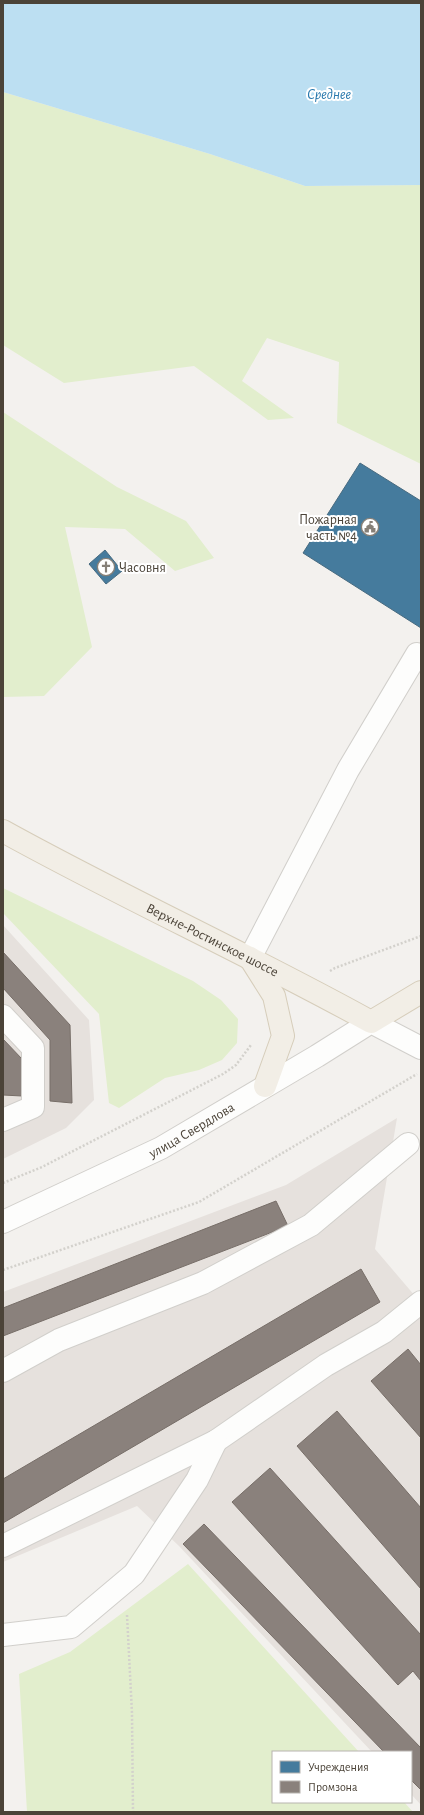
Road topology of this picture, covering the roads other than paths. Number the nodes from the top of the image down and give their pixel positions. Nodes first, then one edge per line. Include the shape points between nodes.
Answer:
1 (417, 654) dead end
2 (3, 831) edge
3 (250, 958) junction
4 (421, 992) edge
5 (3, 1016) edge
6 (371, 1022) junction
7 (421, 1048) edge
8 (266, 1086) junction
9 (3, 1120) edge
10 (408, 1144) dead end
11 (3, 1222) edge
12 (421, 1302) edge
13 (3, 1371) edge
14 (216, 1441) junction
15 (3, 1546) edge
16 (3, 1635) edge

1 - 3 street via 348,770
2 - 3 main road, Верхне-Ростинское шоссе via 51,858
3 - 6 main road, Верхне-Ростинское шоссе
3 - 8 main road via 274,996 283,1036
4 - 6 main road
5 - 9 street via 33,1048 34,1107
6 - 7 street, Верхне-Ростинское шоссе
6 - 8 street, улица Свердлова
8 - 11 street, улица Свердлова via 161,1148
10 - 13 street via 311,1225 203,1283 58,1340
12 - 14 street via 384,1332 326,1365
14 - 15 street
14 - 16 street via 197,1480 134,1574 71,1627

